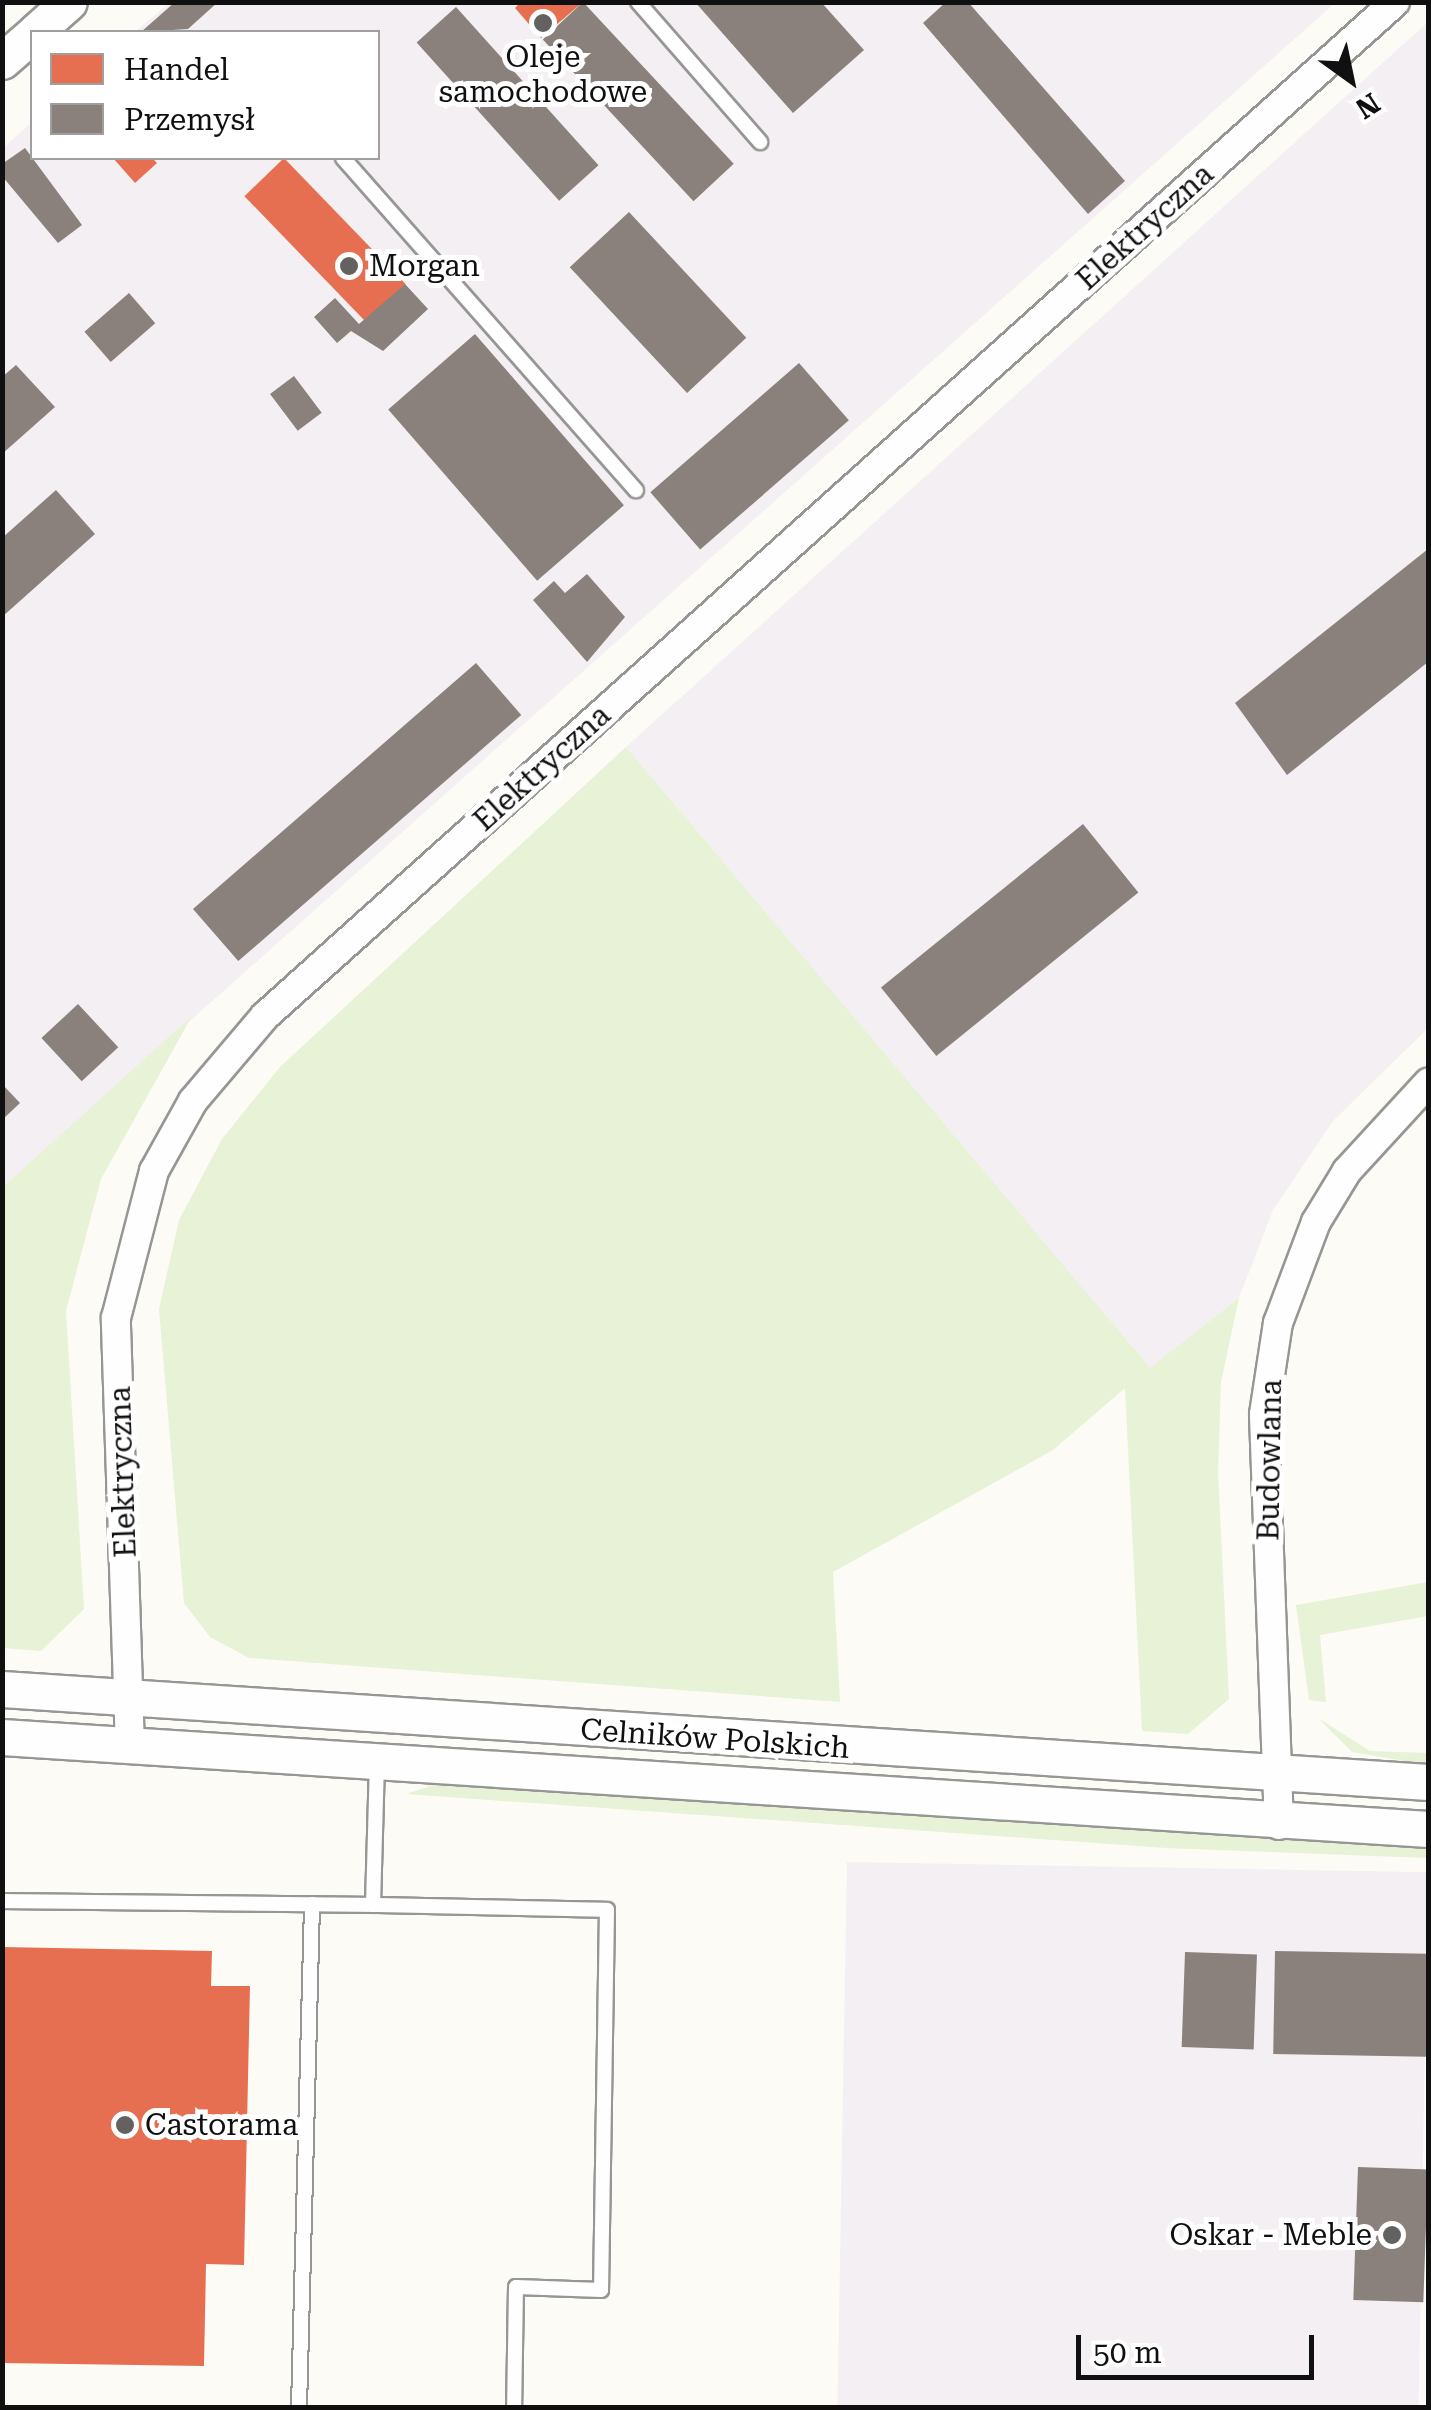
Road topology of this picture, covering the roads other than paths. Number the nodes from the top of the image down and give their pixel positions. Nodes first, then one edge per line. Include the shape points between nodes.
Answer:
1 (69, 2) edge
2 (638, 2) edge
3 (1396, 2) edge
4 (38, 30) edge
5 (30, 38) edge
6 (2, 62) edge
7 (760, 142) dead end
8 (345, 160) edge
9 (636, 490) dead end
10 (1428, 1083) edge
11 (2, 1689) edge
12 (132, 1698) junction
13 (2, 1737) edge
14 (130, 1748) junction
15 (376, 1766) junction
16 (1280, 1778) junction
17 (1428, 1782) edge
18 (1279, 1825) junction
19 (1428, 1830) edge
20 (2, 1901) edge
21 (312, 1904) junction
22 (373, 1904) junction
23 (299, 2408) edge
24 (514, 2408) edge

1 - 4 street
2 - 7 lane
3 - 12 street, Elektryczna via 265,1016 192,1102 154,1172 116,1318
5 - 6 street
8 - 9 lane
10 - 16 street, Budowlana via 1347,1171 1316,1222 1278,1323 1264,1504
11 - 12 street, Celników Polskich
12 - 14 street, Elektryczna
12 - 16 street, Celników Polskich
13 - 14 street, Celników Polskich
14 - 15 street, Celników Polskich
15 - 18 street, Celników Polskich
15 - 22 lane
16 - 17 street, Celników Polskich
16 - 18 street, Budowlana
18 - 19 street, Celników Polskich
20 - 21 lane
21 - 22 lane
21 - 23 lane
22 - 24 lane via 607,1910 601,2290 516,2287

